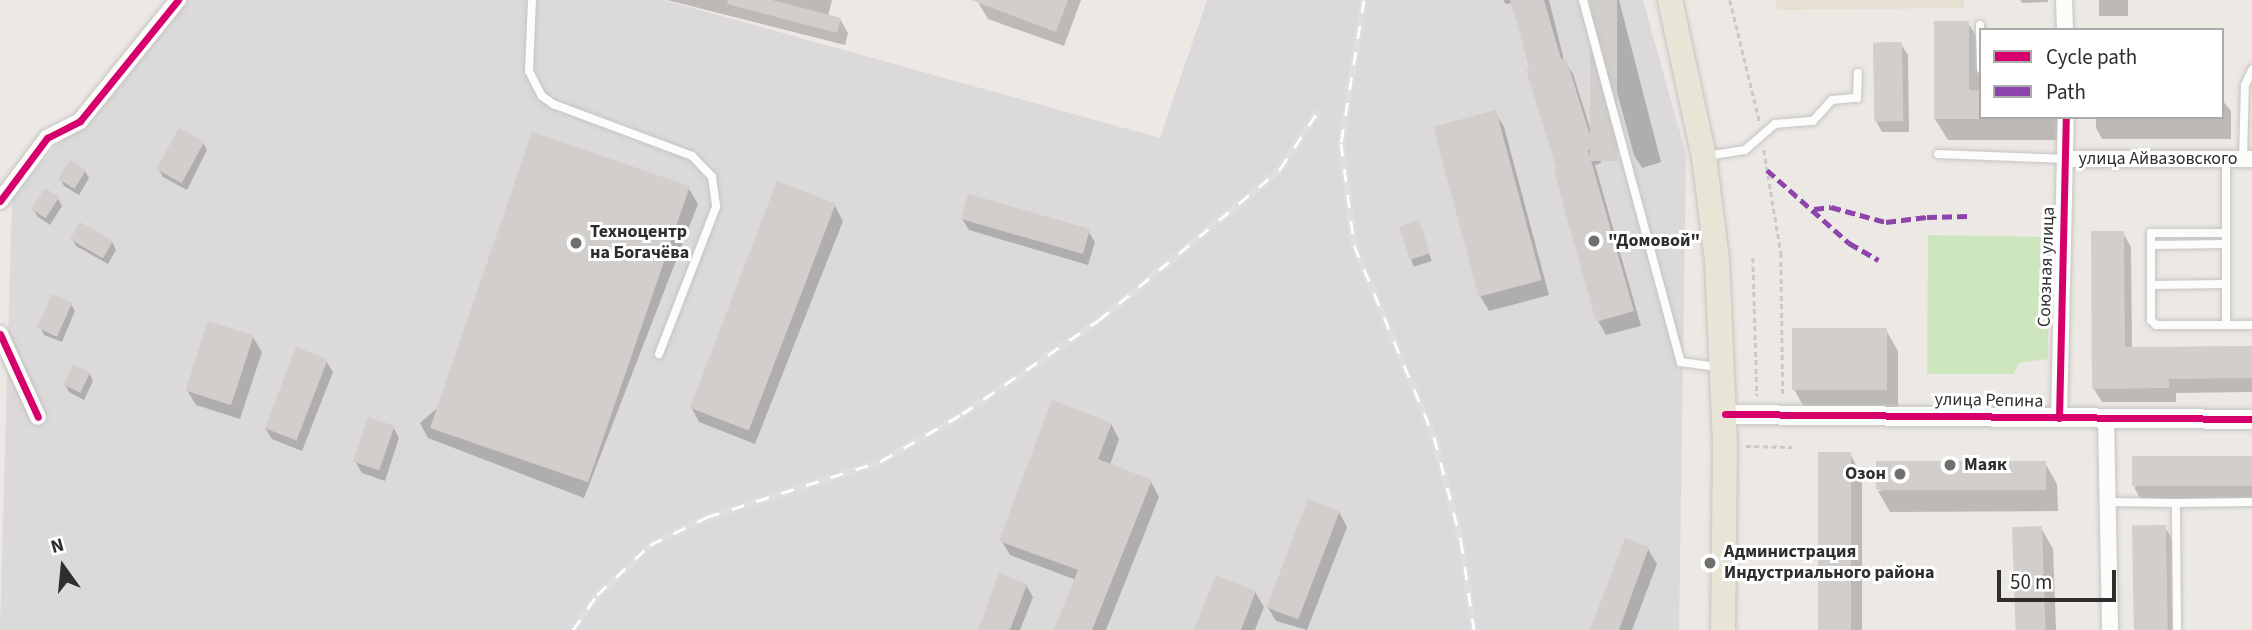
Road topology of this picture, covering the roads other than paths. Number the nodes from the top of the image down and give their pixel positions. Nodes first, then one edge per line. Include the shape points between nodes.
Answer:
1 (178, 0) edge
2 (532, 0) edge
3 (1583, 0) edge
4 (1670, 0) edge
5 (2064, 0) edge
6 (1980, 25) dead end
7 (1980, 28) edge
8 (2065, 28) edge
9 (2252, 70) edge
10 (1858, 73) dead end
11 (2066, 119) edge
12 (1938, 154) dead end
13 (1704, 156) junction
14 (2067, 159) junction
15 (2226, 159) junction
16 (2248, 159) edge
17 (0, 201) edge
18 (2226, 233) junction
19 (2226, 244) junction
20 (2151, 245) junction
21 (2226, 284) junction
22 (2151, 285) junction
23 (2226, 325) junction
24 (2252, 325) edge
25 (0, 334) edge
26 (659, 354) dead end
27 (1724, 367) junction
28 (1725, 414) junction
29 (38, 417) dead end
30 (2059, 418) junction
31 (2106, 418) junction
32 (2252, 419) edge
33 (2108, 502) junction
34 (2252, 502) edge
35 (2176, 503) junction
36 (1723, 630) edge
37 (2110, 630) edge
38 (2177, 630) edge

1 - 17 street via 80,121 47,138
2 - 26 lane via 529,71 542,96 692,156 712,177 716,207
3 - 27 lane via 1681,362
4 - 13 main road
5 - 8 street
6 - 7 lane
9 - 16 lane via 2245,85
10 - 13 lane via 1857,98 1832,100 1812,121 1775,124 1745,150
11 - 14 street, Союзная улица
12 - 14 lane, улица Айвазовского
13 - 27 main road
14 - 15 street, улица Айвазовского
14 - 30 street, Союзная улица
15 - 16 street, улица Айвазовского
15 - 18 lane
18 - 19 lane
18 - 20 lane via 2151,233
19 - 20 lane
19 - 21 lane
20 - 22 lane
21 - 22 lane
21 - 23 lane
22 - 23 lane via 2152,324
23 - 24 lane
25 - 29 street
27 - 28 main road
28 - 30 street, улица Репина
28 - 36 main road
30 - 31 street, улица Репина
31 - 32 street, улица Репина
31 - 33 street
33 - 35 lane
33 - 37 street
34 - 35 lane
35 - 38 lane

